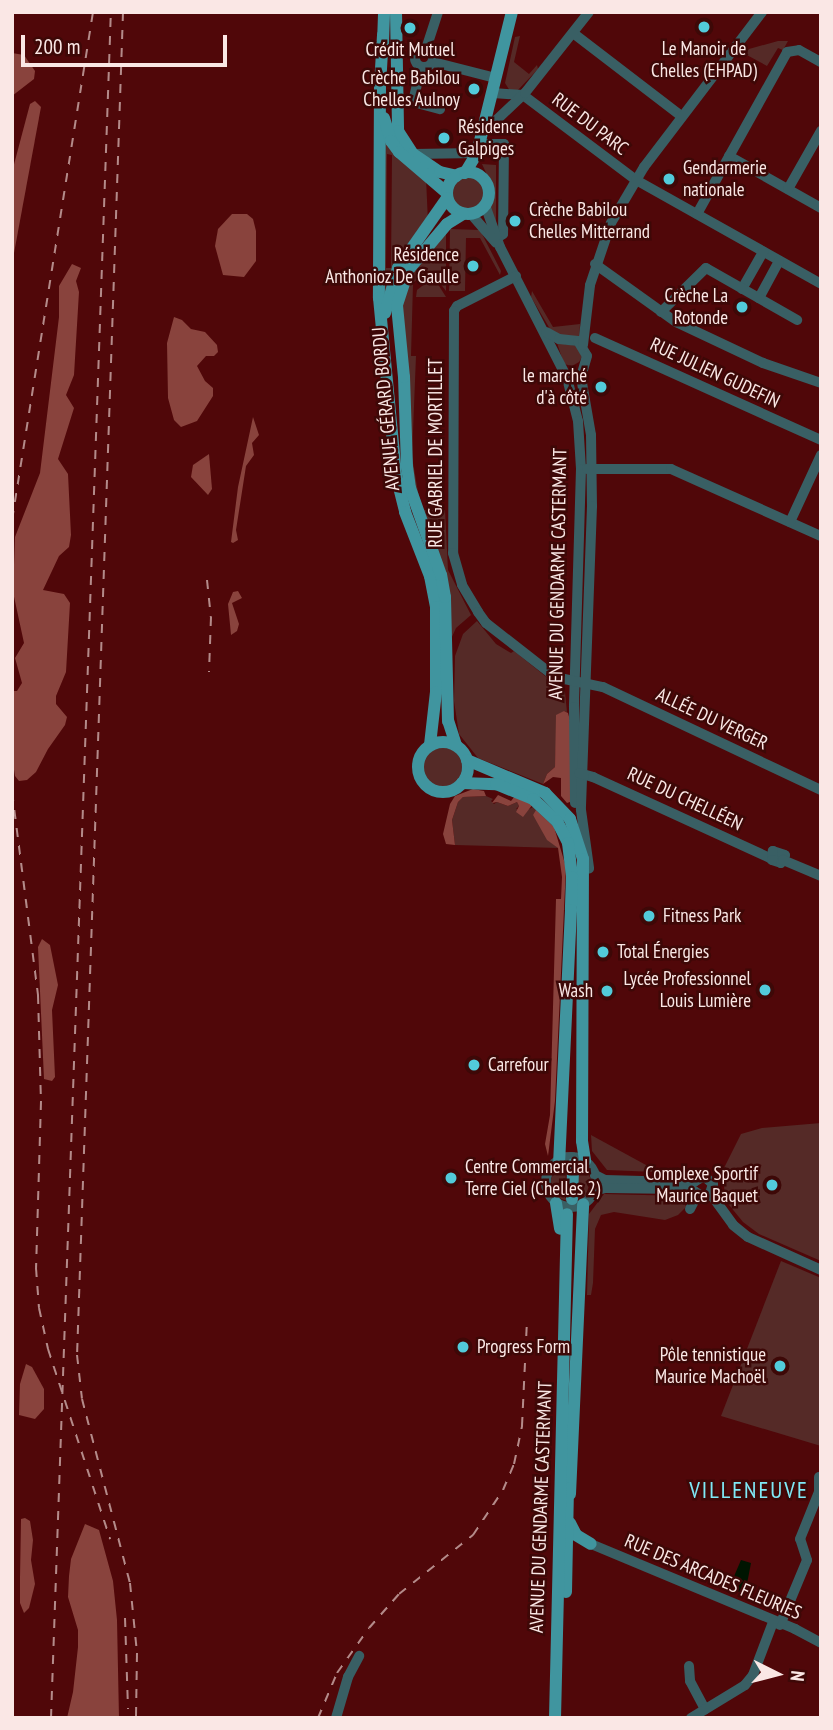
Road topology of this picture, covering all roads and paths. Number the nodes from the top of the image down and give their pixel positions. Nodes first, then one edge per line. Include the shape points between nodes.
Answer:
1 (383, 12) edge
2 (396, 12) edge
3 (402, 12) edge
4 (438, 12) edge
5 (512, 12) edge
6 (589, 12) edge
7 (762, 12) edge
8 (573, 33) junction
9 (383, 35) junction
10 (426, 49) junction
11 (398, 60) junction
12 (418, 62) junction
13 (433, 62) junction
14 (821, 62) edge
15 (496, 78) junction
16 (493, 93) junction
17 (523, 95) junction
18 (440, 110) dead end
19 (681, 116) junction
20 (821, 131) edge
21 (483, 137) junction
22 (413, 154) junction
23 (729, 156) junction
24 (461, 174) junction
25 (482, 178) junction
26 (636, 180) junction
27 (788, 189) junction
28 (447, 195) junction
29 (485, 205) junction
30 (821, 208) edge
31 (467, 214) junction
32 (697, 214) junction
33 (500, 239) junction
34 (763, 251) junction
35 (779, 261) junction
36 (595, 264) junction
37 (516, 276) junction
38 (821, 284) edge
39 (742, 289) junction
40 (759, 298) junction
41 (661, 312) junction
42 (797, 320) dead end
43 (584, 323) junction
44 (546, 332) junction
45 (595, 338) junction
46 (585, 348) junction
47 (584, 365) junction
48 (563, 369) junction
49 (821, 383) edge
50 (821, 440) edge
51 (821, 455) edge
52 (394, 458) junction
53 (587, 469) junction
54 (790, 522) junction
55 (821, 536) edge
56 (581, 683) junction
57 (430, 745) junction
58 (456, 745) junction
59 (467, 760) junction
60 (581, 775) junction
61 (462, 783) junction
62 (821, 790) edge
63 (575, 803) dead end
64 (577, 843) junction
65 (821, 876) edge
66 (578, 912) junction
67 (571, 1162) junction
68 (595, 1175) junction
69 (695, 1189) junction
70 (594, 1191) junction
71 (710, 1193) junction
72 (570, 1201) junction
73 (690, 1209) dead end
74 (821, 1270) edge
75 (561, 1447) junction
76 (819, 1477) edge
77 (569, 1519) junction
78 (564, 1536) junction
79 (591, 1544) junction
80 (568, 1563) junction
81 (777, 1624) junction
82 (821, 1643) edge
83 (359, 1656) dead end
84 (689, 1666) dead end
85 (705, 1709) junction
86 (336, 1718) edge
87 (555, 1718) edge
88 (562, 1718) edge
89 (691, 1718) edge

1 - 9 main road
2 - 11 main road
3 - 11 street
4 - 10 street
5 - 15 main road
6 - 8 street
7 - 19 street
8 - 17 street
8 - 19 street
9 - 28 main road via 388,133 404,158
9 - 52 main road via 378,286
10 - 12 street via 418,51
10 - 13 street
11 - 12 street
11 - 22 main road via 396,123
12 - 13 street via 427,67
12 - 18 street via 412,102
13 - 15 street
14 - 23 street via 793,49 787,52
15 - 16 main road
16 - 17 street
16 - 21 main road
17 - 21 street
17 - 26 street, RUE DU PARC
19 - 26 street
20 - 27 street
21 - 22 street
21 - 24 main road
21 - 25 main road
21 - 33 street via 503,144
22 - 24 main road via 440,172
23 - 27 street
23 - 32 street
24 - 25 main road
24 - 28 main road
25 - 29 main road via 488,191
26 - 32 street, RUE DU PARC
26 - 36 street via 611,223
27 - 30 street
28 - 31 main road via 456,211
28 - 52 main road via 398,268 388,293 385,322 393,389
29 - 31 main road
29 - 33 street
31 - 33 street
31 - 58 main road, AVENUE GÉRARD BORDU via 447,224 409,269 397,305 407,467 445,597 448,721
32 - 34 street, RUE DU PARC
33 - 37 street, AVENUE DU GENDARME CASTERMANT
34 - 35 street, RUE DU PARC
34 - 39 street
35 - 38 street, RUE DU PARC
35 - 40 street
36 - 41 street
36 - 43 street
37 - 44 street, AVENUE DU GENDARME CASTERMANT
37 - 56 street, RUE GABRIEL DE MORTILLET via 454,310 454,565 486,623 555,677
39 - 40 street
39 - 41 street via 706,268
40 - 42 street
41 - 49 street via 731,349
43 - 45 street
43 - 46 street
44 - 46 street
44 - 48 street, AVENUE DU GENDARME CASTERMANT
45 - 46 street
45 - 50 street, RUE JULIEN GUDEFIN
46 - 47 street, AVENUE DU GENDARME CASTERMANT
47 - 48 street via 573,371
47 - 53 street, AVENUE DU GENDARME CASTERMANT via 581,377 590,425
48 - 53 street, AVENUE DU GENDARME CASTERMANT
51 - 54 street
52 - 57 main road, AVENUE GÉRARD BORDU via 401,500 430,576 436,607 436,692
53 - 54 street via 671,469
53 - 56 street, AVENUE DU GENDARME CASTERMANT via 578,625 582,634
53 - 56 street, AVENUE DU GENDARME CASTERMANT via 592,519 587,526 589,603
54 - 55 street
56 - 60 street, AVENUE DU GENDARME CASTERMANT
56 - 62 street, ALLÉE DU VERGER via 603,687
57 - 58 main road
57 - 61 main road, AVENUE GÉRARD BORDU via 418,765 425,784 444,792
58 - 59 main road, AVENUE GÉRARD BORDU
59 - 61 main road
59 - 64 main road via 538,788 566,813
60 - 63 street
60 - 65 street, RUE DU CHELLÉEN via 779,863 783,860
60 - 66 street, AVENUE DU GENDARME CASTERMANT via 589,872
61 - 66 main road, AVENUE GÉRARD BORDU via 482,781 514,789 539,803 557,821 571,858
64 - 66 main road via 583,859
64 - 66 main road, AVENUE DU GENDARME CASTERMANT via 571,1149
66 - 67 main road
66 - 67 main road via 582,1141
67 - 68 street
67 - 72 main road
67 - 72 street via 550,1167 546,1178 547,1190
68 - 69 street
68 - 70 street
69 - 70 street
69 - 71 street
69 - 71 street via 701,1177 709,1178 713,1184
69 - 73 street
70 - 72 street
71 - 74 street via 748,1237
72 - 75 main road via 559,1220
72 - 77 main road
75 - 77 main road, AVENUE DU GENDARME CASTERMANT via 569,1214
75 - 78 main road via 553,1518 554,1529
76 - 81 street via 819,1492 800,1539 807,1560
77 - 78 main road, AVENUE DU GENDARME CASTERMANT
77 - 79 main road via 576,1535
78 - 79 main road
78 - 80 main road, AVENUE DU GENDARME CASTERMANT
78 - 87 main road, AVENUE DU GENDARME CASTERMANT
79 - 80 main road via 576,1547
79 - 81 street, RUE DES ARCADES FLEURIES
80 - 88 main road, AVENUE DU GENDARME CASTERMANT
81 - 82 street, RUE DES ARCADES FLEURIES
81 - 85 street via 745,1685
83 - 86 street
84 - 85 street via 690,1681
85 - 89 street

